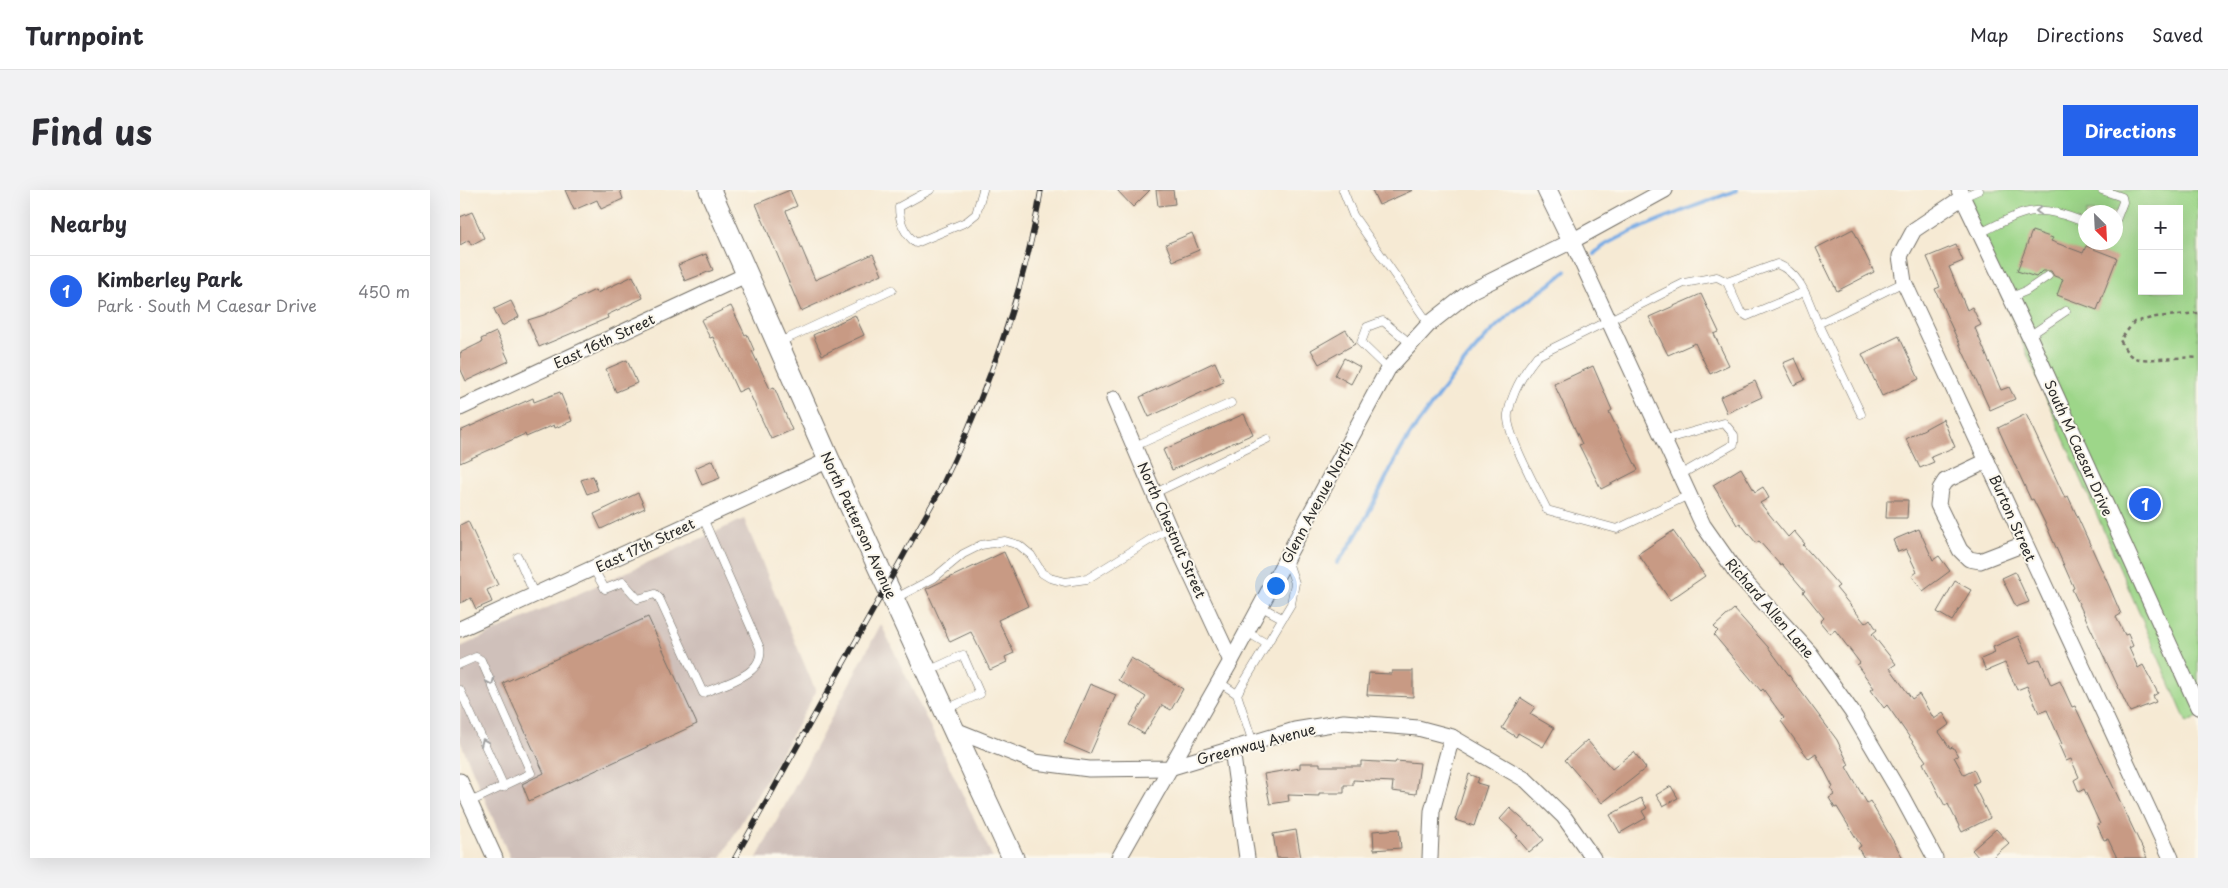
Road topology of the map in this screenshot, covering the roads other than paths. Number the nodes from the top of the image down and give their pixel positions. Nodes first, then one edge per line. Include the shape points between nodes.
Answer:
1 (710, 190) edge
2 (930, 190) edge
3 (983, 190) edge
4 (1343, 190) edge
5 (1547, 190) edge
6 (1665, 190) edge
7 (1979, 190) edge
8 (2102, 190) edge
9 (1961, 193) edge
10 (2122, 205) edge
11 (2078, 221) edge
12 (1980, 233) junction
13 (1572, 241) junction
14 (748, 274) junction
15 (2048, 276) dead end
16 (1727, 282) junction
17 (1904, 282) junction
18 (892, 290) dead end
19 (1804, 292) junction
20 (2009, 298) junction
21 (2066, 311) dead end
22 (1608, 322) junction
23 (1430, 324) junction
24 (1818, 324) junction
25 (2029, 336) junction
26 (778, 343) junction
27 (1411, 344) junction
28 (1388, 369) junction
29 (1114, 399) dead end
30 (1231, 403) dead end
31 (460, 408) edge
32 (1861, 414) dead end
33 (1267, 439) dead end
34 (1663, 440) junction
35 (1135, 446) junction
36 (829, 460) junction
37 (1987, 461) junction
38 (1680, 475) junction
39 (1155, 493) junction
40 (1689, 496) junction
41 (704, 518) junction
42 (1169, 528) junction
43 (2024, 544) junction
44 (518, 556) dead end
45 (1286, 559) junction
46 (594, 568) junction
47 (535, 596) junction
48 (894, 599) junction
49 (1260, 606) junction
50 (1282, 618) junction
51 (460, 629) edge
52 (1246, 632) junction
53 (1267, 644) junction
54 (1230, 661) junction
55 (460, 664) edge
56 (928, 671) junction
57 (1219, 682) junction
58 (460, 690) edge
59 (1237, 694) junction
60 (2198, 707) edge
61 (945, 709) junction
62 (955, 730) junction
63 (1452, 737) junction
64 (1253, 743) junction
65 (1232, 749) junction
66 (1169, 768) junction
67 (460, 781) edge
68 (504, 787) junction
69 (470, 802) junction
70 (495, 858) edge
71 (1013, 858) edge
72 (1119, 858) edge
73 (1247, 858) edge
74 (1430, 858) edge
75 (1593, 858) edge
76 (1935, 858) edge
77 (2171, 858) edge

1 - 14 main road, North Patterson Avenue
2 - 3 lane via 899,207 904,228 916,243 966,222 976,214
4 - 23 lane via 1354,215
5 - 13 street
6 - 13 street, Glenn Avenue North
7 - 9 lane
8 - 10 lane via 2122,197
9 - 12 street, South M Caesar Drive
9 - 17 street, Burton Street via 1914,230 1900,256
11 -> 12 lane via 2041,209 2023,212
12 - 20 street, South M Caesar Drive
13 - 22 street, Richard Allen Lane
13 - 23 street, Glenn Avenue North via 1471,291
14 - 26 main road, North Patterson Avenue
14 - 31 street, East 16th Street
15 - 20 lane
16 - 19 lane via 1777,264 1788,268
16 - 19 lane via 1740,311 1747,316
16 - 22 lane via 1717,277 1684,283
17 - 24 lane
17 - 37 street, Burton Street
18 - 26 lane
19 - 24 lane
20 - 25 street, South M Caesar Drive
21 - 25 lane
22 - 34 street, Richard Allen Lane
22 - 40 lane via 1537,356 1523,374 1508,416 1516,446 1547,510 1617,529
23 - 27 street, Glenn Avenue North
24 - 32 lane
25 - 60 street, South M Caesar Drive
26 - 36 main road, North Patterson Avenue
27 - 28 street, Glenn Avenue North
27 - 28 lane via 1382,321 1367,327 1360,343
28 - 45 street, Glenn Avenue North
29 - 35 street, North Chestnut Street
30 - 35 lane
33 - 39 lane
34 - 38 street, Richard Allen Lane
34 - 38 lane via 1724,422 1734,435 1734,444
35 - 39 street, North Chestnut Street
36 - 41 street, East 17th Street
36 - 48 main road, North Patterson Avenue
37 - 43 street, Burton Street
37 - 43 street via 1945,481 1940,489 1938,505 1960,550 1969,558 1980,561
38 - 40 street, Richard Allen Lane
39 - 42 street, North Chestnut Street
40 - 76 street, Richard Allen Lane via 1703,525 1736,572 1810,653 1852,712
41 - 46 street, East 17th Street
41 - 46 lane via 761,657 750,672 704,693 656,594 638,598 623,582 605,589
42 - 48 lane via 1087,579 1065,582 1042,573 1031,555 1019,545 1006,541 982,544 963,554 934,578
42 - 54 street, North Chestnut Street
43 - 77 street, Burton Street
44 - 47 lane
45 - 49 street, Glenn Avenue North
45 - 50 lane via 1295,583 1291,604
46 - 47 street, East 17th Street
47 - 51 street, East 17th Street
48 - 56 main road, North Patterson Avenue
49 - 50 lane
49 - 52 street, Glenn Avenue North
50 - 53 lane
52 - 53 lane
52 - 54 street, Glenn Avenue North
53 - 59 lane
54 - 57 street, Glenn Avenue North
55 -> 68 lane via 476,657 481,660 531,771 530,775
56 - 61 main road, North Patterson Avenue
56 - 61 lane via 963,656 980,694
57 - 59 lane
57 - 66 street, Glenn Avenue North
68 -> 58 lane
59 - 64 lane
61 - 62 main road, North Patterson Avenue
62 - 66 street, Greenway Avenue via 1035,762 1089,769
62 - 71 main road, North Patterson Avenue
63 - 64 street, Greenway Avenue via 1418,728 1344,722 1294,730
63 - 74 street via 1432,811
63 - 75 street, Greenway Avenue via 1526,780 1564,817
64 - 65 street, Greenway Avenue
65 - 66 street, Greenway Avenue
65 - 73 street
66 - 72 street, Glenn Avenue North
67 - 69 street
68 - 69 lane
69 - 70 street

